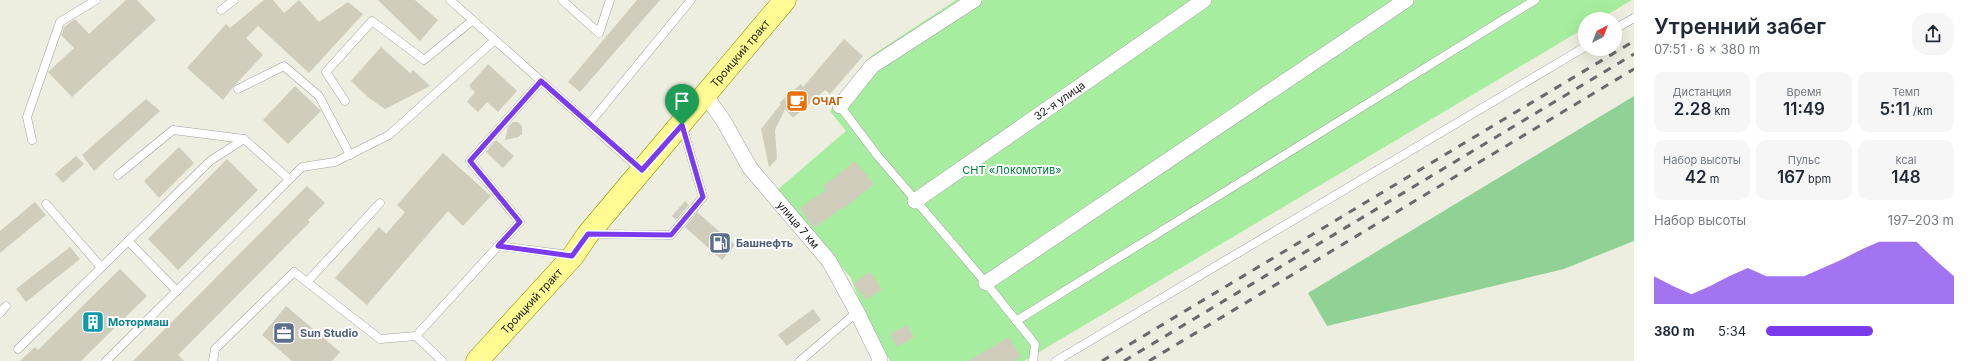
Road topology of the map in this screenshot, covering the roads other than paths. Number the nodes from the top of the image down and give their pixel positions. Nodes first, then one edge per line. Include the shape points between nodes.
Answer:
1 (96, 0) edge
2 (234, 0) edge
3 (450, 0) edge
4 (562, 0) edge
5 (610, 0) edge
6 (690, 0) edge
7 (785, 0) edge
8 (974, 0) edge
9 (1204, 0) edge
10 (1406, 0) edge
11 (1535, 0) edge
12 (221, 10) dead end
13 (1634, 18) edge
14 (473, 20) junction
15 (1622, 25) edge
16 (495, 40) junction
17 (1578, 51) edge
18 (541, 81) junction
19 (238, 90) dead end
20 (706, 96) junction
21 (345, 101) dead end
22 (840, 106) joint
23 (589, 124) junction
24 (682, 125) junction
25 (244, 139) junction
26 (32, 140) dead end
27 (350, 155) junction
28 (642, 170) junction
29 (118, 175) dead end
30 (288, 179) junction
31 (915, 201) junction
32 (380, 203) dead end
33 (46, 204) dead end
34 (588, 234) junction
35 (128, 241) junction
36 (498, 246) junction
37 (572, 256) junction
38 (101, 267) junction
39 (306, 282) junction
40 (986, 283) junction
41 (177, 291) junction
42 (6, 306) dead end
43 (858, 312) junction
44 (0, 313) edge
45 (1016, 321) junction
46 (416, 336) junction
47 (18, 349) dead end
48 (880, 360) edge
49 (106, 361) edge
50 (213, 361) edge
51 (442, 361) edge
52 (477, 361) edge
53 (800, 361) edge
54 (1032, 361) edge
55 (1056, 361) edge

1 - 26 lane via 60,22 27,117
2 - 12 lane
3 - 14 lane
4 - 5 lane via 599,33
6 - 23 lane
7 - 20 main road, Троицкий тракт
8 - 22 street via 872,66
9 - 31 street, 32-я улица
10 - 40 street
11 - 45 lane
13 - 15 lane
14 - 16 lane
14 - 21 lane via 424,60 372,21 326,72
16 - 18 lane
16 - 27 lane via 389,136
17 - 55 lane
18 - 23 lane
18 - 36 lane via 470,161 520,222
19 - 27 lane via 284,66 319,96
20 - 24 main road, Троицкий тракт
20 - 43 street, улица 7 км via 750,168 829,261
22 - 31 lane
23 - 28 lane
24 - 28 main road, Троицкий тракт
24 - 34 lane via 703,197 671,235
25 - 29 lane via 173,130
25 - 30 lane
25 - 35 lane via 210,161
27 - 30 lane via 335,162 302,167
28 - 34 main road, Троицкий тракт
30 - 41 lane
31 - 40 lane
32 - 39 lane
33 - 38 lane
34 - 37 main road, Троицкий тракт
35 - 38 lane
35 - 41 lane
36 - 37 lane
36 - 46 lane
37 - 52 main road, Троицкий тракт
38 - 47 lane
39 - 46 lane via 380,339
39 - 50 lane via 294,272 215,349
40 - 45 lane
41 - 49 lane
42 - 44 lane
43 - 48 street, улица 7 км
43 - 53 lane
45 - 54 lane via 1035,344
46 - 51 lane

